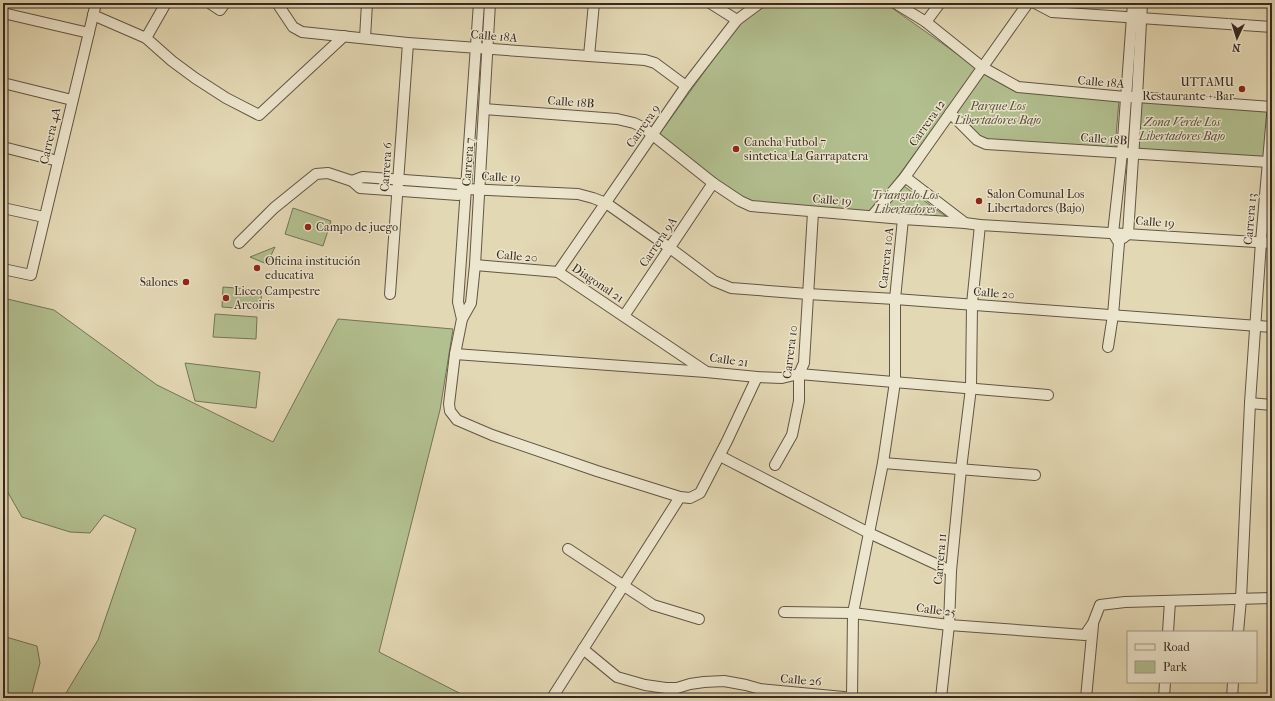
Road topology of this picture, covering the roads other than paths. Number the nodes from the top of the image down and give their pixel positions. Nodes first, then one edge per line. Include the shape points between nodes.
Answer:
1 (96, 3) edge
2 (166, 3) edge
3 (225, 3) edge
4 (277, 3) edge
5 (367, 3) edge
6 (480, 3) edge
7 (490, 3) edge
8 (594, 3) edge
9 (710, 3) edge
10 (760, 3) edge
11 (894, 3) edge
12 (940, 3) edge
13 (1028, 3) edge
14 (1035, 3) edge
15 (1133, 3) edge
16 (1142, 3) edge
17 (212, 4) edge
18 (3, 13) edge
19 (93, 15) junction
20 (1137, 18) junction
21 (737, 20) junction
22 (926, 22) junction
23 (1272, 27) edge
24 (88, 33) junction
25 (344, 36) junction
26 (146, 38) junction
27 (365, 38) junction
28 (408, 43) junction
29 (476, 47) junction
30 (487, 48) junction
31 (590, 56) junction
32 (982, 67) junction
33 (3, 83) edge
34 (686, 86) junction
35 (1125, 97) junction
36 (1137, 97) junction
37 (72, 100) junction
38 (1272, 107) edge
39 (484, 109) junction
40 (950, 113) junction
41 (1272, 115) edge
42 (653, 134) junction
43 (3, 147) edge
44 (1122, 153) junction
45 (1134, 154) junction
46 (58, 161) junction
47 (1268, 162) junction
48 (905, 177) junction
49 (350, 180) junction
50 (398, 180) junction
51 (713, 183) junction
52 (466, 189) junction
53 (479, 189) junction
54 (397, 190) junction
55 (606, 203) junction
56 (3, 208) edge
57 (813, 212) junction
58 (872, 216) junction
59 (44, 217) junction
60 (903, 219) junction
61 (965, 223) junction
62 (980, 225) junction
63 (1113, 233) junction
64 (1128, 234) junction
65 (1261, 242) junction
66 (239, 243) dead end
67 (1119, 243) junction
68 (1272, 243) edge
69 (670, 248) junction
70 (475, 265) junction
71 (3, 269) edge
72 (558, 272) junction
73 (390, 294) dead end
74 (808, 294) junction
75 (895, 299) junction
76 (972, 304) junction
77 (1113, 315) junction
78 (624, 316) junction
79 (462, 320) junction
80 (1256, 326) junction
81 (1272, 328) edge
82 (1108, 347) dead end
83 (455, 354) junction
84 (706, 372) junction
85 (799, 374) junction
86 (757, 377) junction
87 (895, 382) junction
88 (971, 388) junction
89 (1048, 395) dead end
90 (1250, 403) junction
91 (1272, 405) edge
92 (720, 456) junction
93 (883, 463) junction
94 (775, 465) dead end
95 (961, 469) junction
96 (1035, 475) dead end
97 (680, 497) junction
98 (869, 533) junction
99 (568, 549) dead end
100 (951, 571) junction
101 (624, 586) junction
102 (1272, 598) edge
103 (1241, 599) junction
104 (1170, 601) junction
105 (784, 612) dead end
106 (853, 613) junction
107 (699, 619) dead end
108 (1093, 623) junction
109 (949, 625) junction
110 (1168, 631) edge
111 (1238, 631) edge
112 (582, 649) junction
113 (1165, 683) edge
114 (1233, 683) edge
115 (552, 698) edge
116 (853, 698) edge
117 (941, 698) edge
118 (1086, 698) edge
119 (1164, 698) edge
120 (1232, 698) edge

1 - 19 street, Carrera 4A
2 - 26 street
3 - 17 street via 220,10
4 - 25 street, Calle 18A via 293,27 302,32
5 - 27 street
6 - 29 street, Carrera 7
7 - 30 street, Carrera 7
8 - 31 street
9 - 21 street
10 - 21 street, Carrera 9
11 - 22 street, Calle 18A
12 - 22 street
13 - 32 street, Carrera 12
14 - 20 street via 1052,12
15 - 20 street
16 - 20 street
18 - 24 street
19 - 24 street, Carrera 4A
19 - 26 street
20 - 23 street
20 - 35 street
20 - 36 street
21 - 34 street, Carrera 9
22 - 32 street, Calle 18A
24 - 37 street, Carrera 4A
25 - 26 street via 259,115 194,78
25 - 27 street, Calle 18A
27 - 28 street, Calle 18A
28 - 29 street, Calle 18A
28 - 50 street, Carrera 6
29 - 30 street, Calle 18A
29 - 52 street, Carrera 7
30 - 31 street, Calle 18A
30 - 39 street, Carrera 7
31 - 34 street, Calle 18A via 655,63
32 - 35 street, Calle 18A via 1018,87
32 - 40 street, Carrera 12
33 - 37 street
34 - 42 street, Carrera 9
35 - 36 street, Calle 18A
35 - 44 street
36 - 38 street, Calle 18A
36 - 45 street
37 - 46 street, Carrera 4A
39 - 42 street, Calle 18B via 616,119 634,123
39 - 53 street, Carrera 7
40 - 44 street, Calle 18B via 977,140 986,144
40 - 48 street, Carrera 12
41 - 47 street, Carrera 13
42 - 51 street, Calle 19
42 - 55 street, Carrera 9
43 - 46 street
44 - 45 street, Calle 18B
44 - 63 street
45 - 47 street, Calle 18B
45 - 64 street
46 - 59 street, Carrera 4A
47 - 65 street, Carrera 13
48 - 58 street, Carrera 12
48 - 61 street
49 - 50 street, Calle 19 via 363,177
49 - 54 street, Calle 19 via 360,188
49 - 66 street via 328,173 316,174 274,208
50 - 52 street, Calle 19 via 459,184
50 - 54 street, Carrera 6
51 - 57 street, Calle 19 via 751,206
51 - 69 street, Carrera 9A
52 - 53 street, Calle 19
52 - 54 street, Calle 19 via 458,194
52 - 79 street, Carrera 7 via 458,302
53 - 55 street, Calle 19 via 578,194
53 - 70 street, Carrera 7
54 - 73 street, Carrera 6
55 - 69 street, Calle 19
55 - 72 street, Carrera 9
56 - 59 street
57 - 58 street, Calle 19
57 - 74 street, Carrera 10
58 - 60 street, Calle 19
59 - 71 street, Carrera 4A via 31,275
60 - 61 street, Calle 19
60 - 75 street, Carrera 10A
61 - 62 street, Calle 19
62 - 63 street, Calle 19
62 - 76 street
63 - 64 street, Calle 19
63 - 67 street
64 - 65 street, Calle 19
64 - 67 street
65 - 68 street, Calle 19
65 - 80 street, Carrera 13
67 - 77 street
69 - 74 street, Calle 20 via 714,281 731,288
69 - 78 street, Carrera 9A
70 - 72 street, Calle 20
70 - 79 street, Carrera 7 via 471,303
72 - 78 street, Diagonal 21
74 - 75 street, Calle 20
74 - 85 street, Carrera 10 via 804,363
75 - 76 street, Calle 20
75 - 87 street, Carrera 10A
76 - 77 street, Calle 20
76 - 88 street, Carrera 11
77 - 80 street, Calle 20
77 - 82 street
78 - 84 street, Calle 21
79 - 83 street, Carrera 7
80 - 81 street, Calle 20
80 - 90 street, Carrera 13
83 - 84 street
83 - 97 street, Carrera 7 via 449,404 450,411 457,420 492,435
84 - 86 street, Calle 21
85 - 86 street, Calle 21 via 782,378
85 - 87 street, Calle 21
85 - 94 street, Carrera 10 via 799,401 792,435
86 - 92 street
87 - 88 street, Calle 21
87 - 93 street, Carrera 10A
88 - 89 street, Calle 21
88 - 95 street, Carrera 11
90 - 91 street
90 - 103 street, Carrera 13
92 - 97 street via 700,494 690,498
92 - 98 street
93 - 95 street
93 - 98 street
95 - 96 street
95 - 100 street, Carrera 11
97 - 101 street
98 - 100 street
98 - 106 street
99 - 101 street
100 - 109 street, Carrera 11
101 - 107 street via 653,605
101 - 112 street
102 - 103 street
103 - 104 street
103 - 111 street, Carrera 13
104 - 108 street via 1100,605
104 - 110 street
105 - 106 street, Calle 25
106 - 109 street, Calle 25
106 - 116 street
108 - 109 street, Calle 25 via 1085,635
108 - 118 street
109 - 117 street, Carrera 11
112 - 115 street
112 - 116 street, Calle 26 via 617,677 645,685 676,688 724,681 770,690
113 - 119 street
114 - 120 street

